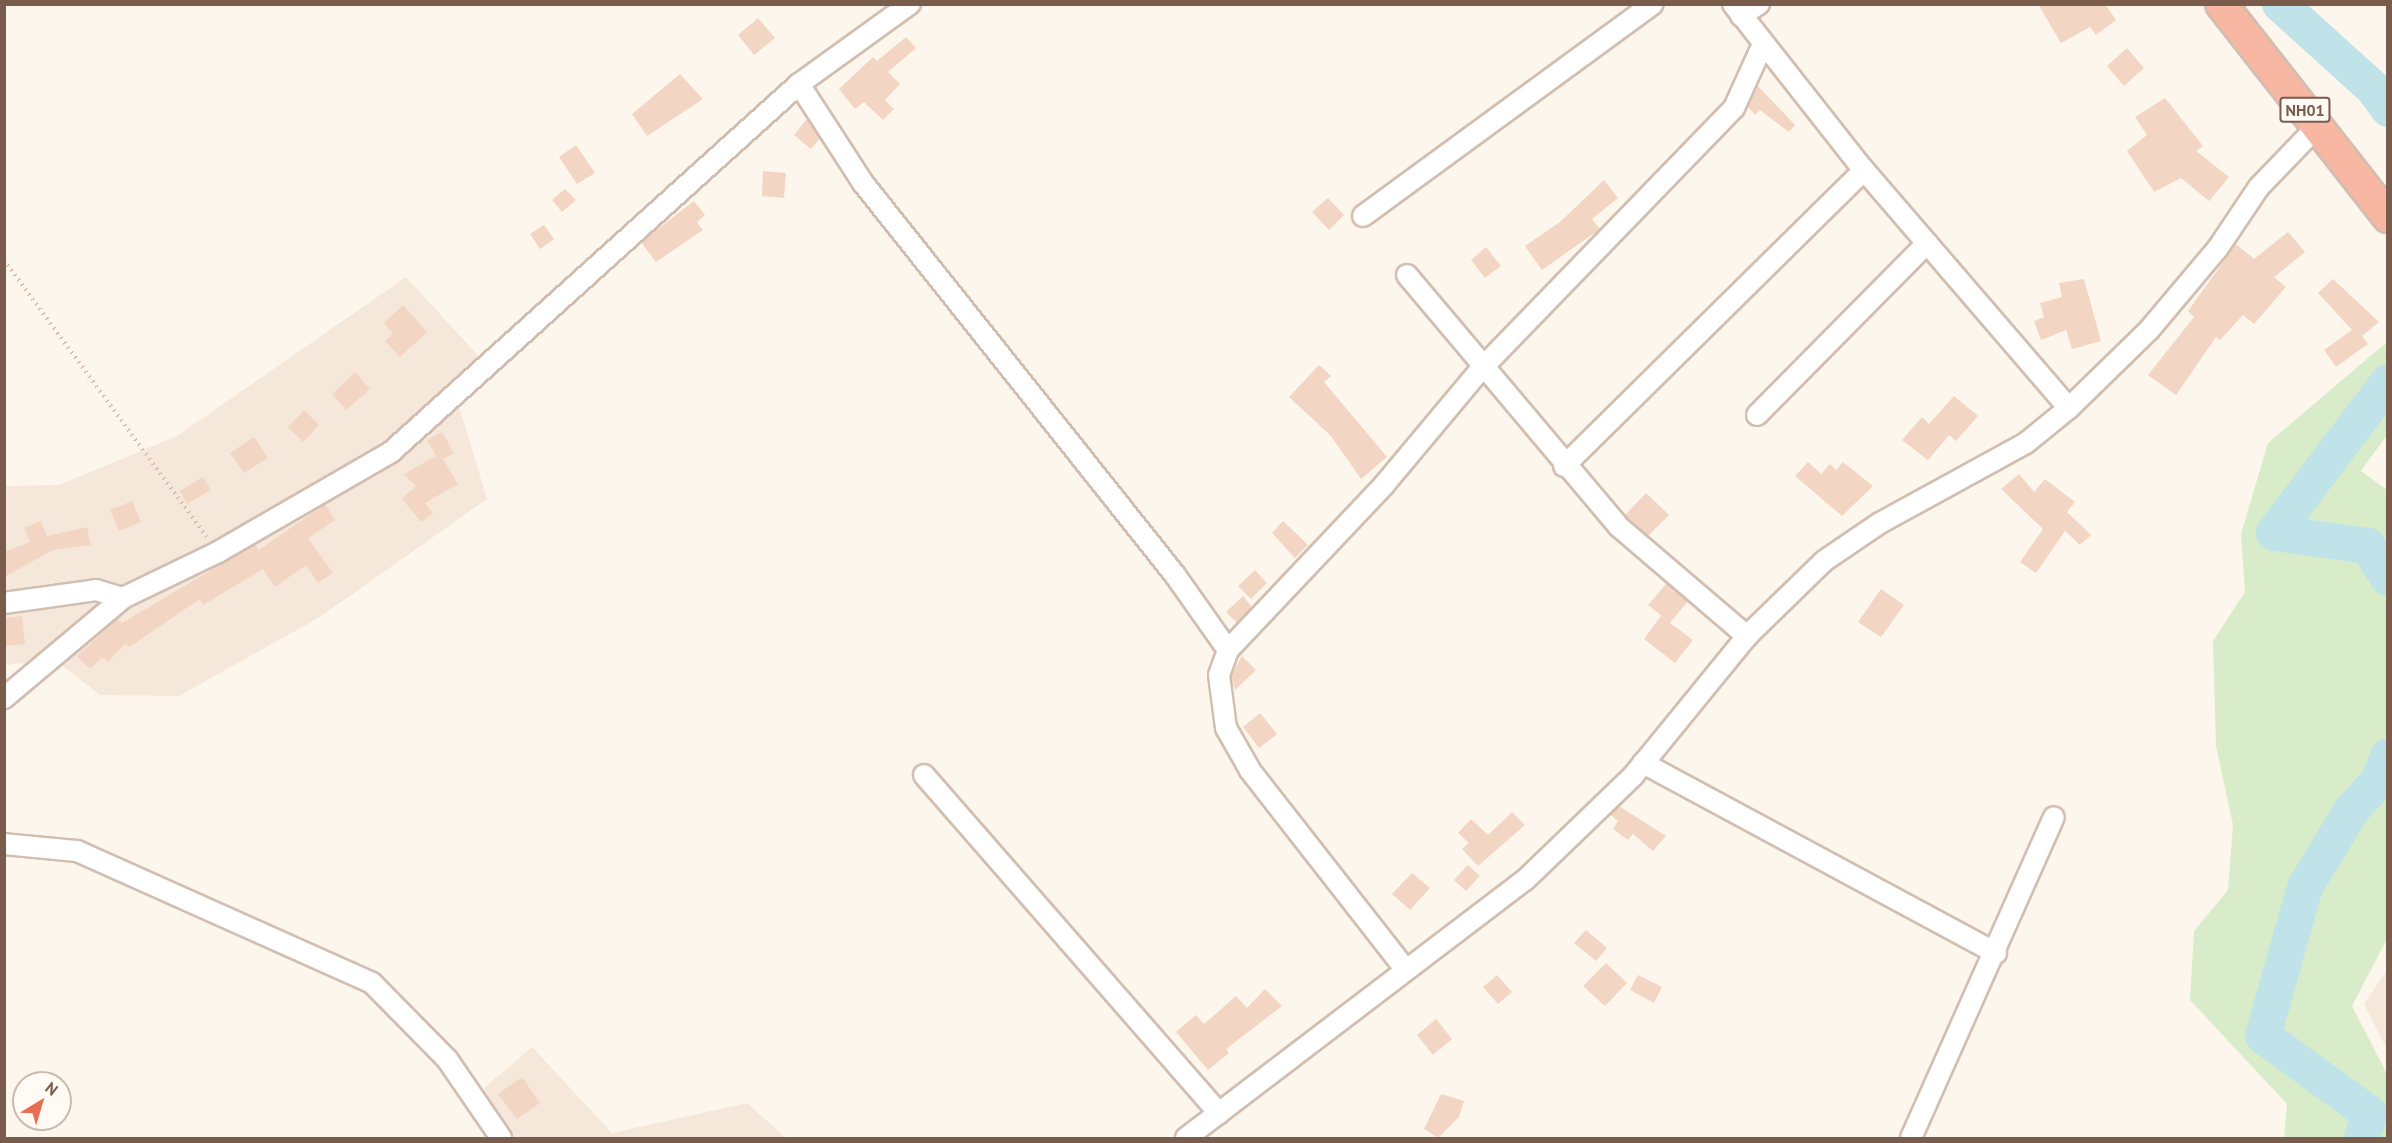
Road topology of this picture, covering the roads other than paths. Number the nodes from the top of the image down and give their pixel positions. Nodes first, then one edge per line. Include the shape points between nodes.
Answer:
1 (910, 4) edge
2 (1653, 4) edge
3 (1759, 4) edge
4 (2221, 4) edge
5 (1737, 10) edge
6 (1764, 44) junction
7 (799, 84) junction
8 (2317, 127) junction
9 (1864, 170) junction
10 (1363, 216) dead end
11 (2388, 217) edge
12 (1926, 243) junction
13 (1407, 275) dead end
14 (1482, 368) junction
15 (2069, 408) junction
16 (1757, 415) dead end
17 (1564, 466) junction
18 (123, 598) junction
19 (4, 603) edge
20 (1747, 636) junction
21 (1228, 650) junction
22 (4, 698) edge
23 (1643, 763) junction
24 (924, 775) dead end
25 (2054, 817) dead end
26 (4, 844) edge
27 (1995, 952) junction
28 (1406, 970) junction
29 (1220, 1113) junction
30 (501, 1138) edge
31 (1186, 1138) edge
32 (1911, 1138) edge

1 - 7 street
2 - 10 street
3 - 5 street
4 - 8 highway, NH01
5 - 6 street
6 - 9 street
6 - 14 street via 1734,108
7 - 18 street via 391,452 218,552
7 - 21 street via 863,183 1175,575
8 - 11 highway, NH01
8 - 15 street via 2259,187 2218,248 2149,330
9 - 12 street
9 - 17 street
12 - 15 street
12 - 16 street
13 - 14 street
14 - 17 street
14 - 21 street via 1384,485
15 - 20 street via 2026,443 1880,524 1824,561
17 - 20 street via 1618,526
18 - 19 street via 96,590
18 - 22 street
20 - 23 street
21 - 28 street via 1219,675 1226,728 1250,770
23 - 27 street
23 - 28 street via 1525,880
24 - 29 street
25 - 27 street
26 - 30 street via 77,851 372,983 447,1059
27 - 32 street
28 - 29 street
29 - 31 street

